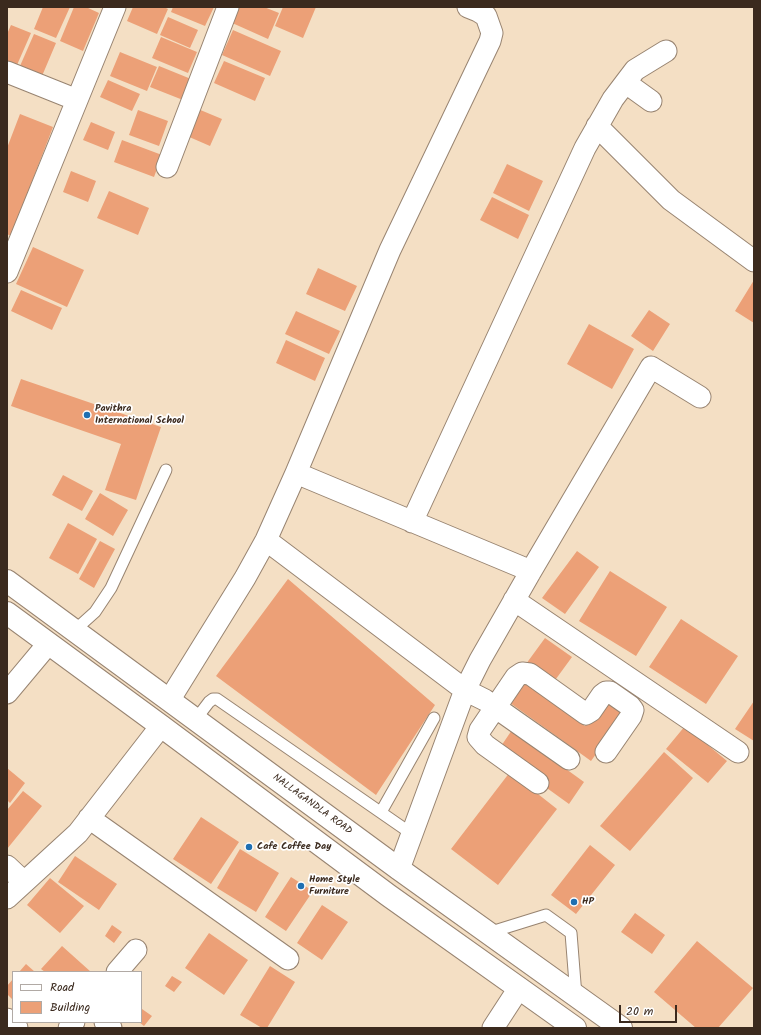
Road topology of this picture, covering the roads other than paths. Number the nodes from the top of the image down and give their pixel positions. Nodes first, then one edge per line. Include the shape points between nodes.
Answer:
1 (113, 7) edge
2 (228, 7) edge
3 (468, 7) edge
4 (666, 51) dead end
5 (7, 72) edge
6 (626, 83) junction
7 (77, 100) junction
8 (651, 101) dead end
9 (597, 126) junction
10 (167, 167) dead end
11 (754, 261) edge
12 (7, 272) edge
13 (700, 397) dead end
14 (166, 470) dead end
15 (296, 473) junction
16 (412, 522) junction
17 (266, 540) junction
18 (531, 571) junction
19 (7, 581) edge
20 (514, 600) junction
21 (7, 613) edge
22 (75, 630) junction
23 (48, 644) junction
24 (465, 690) junction
25 (7, 693) edge
26 (170, 699) junction
27 (495, 707) junction
28 (434, 718) dead end
29 (196, 719) junction
30 (161, 726) junction
31 (606, 752) dead end
32 (738, 752) dead end
33 (569, 759) dead end
34 (538, 783) dead end
35 (380, 812) junction
36 (89, 818) junction
37 (412, 834) junction
38 (7, 866) edge
39 (399, 868) junction
40 (24, 882) junction
41 (7, 898) edge
42 (488, 933) junction
43 (136, 950) dead end
44 (288, 959) dead end
45 (118, 971) edge
46 (519, 988) junction
47 (576, 996) junction
48 (7, 1019) edge
49 (620, 1027) edge
50 (17, 1028) edge
51 (493, 1028) edge
52 (575, 1028) edge

1 - 7 street
2 - 10 street
3 - 15 street via 486,16 492,33 490,41 390,250
4 - 6 street via 635,70
5 - 7 street
6 - 8 street
6 - 9 street
7 - 12 street
9 - 11 street via 671,200
9 - 16 street
13 - 18 street via 651,368
14 - 22 lane via 111,588 95,612
15 - 16 street
15 - 17 street
16 - 18 street
17 - 24 street
17 - 26 street
18 - 20 street
19 - 22 main road, NALLAGANDLA ROAD
20 - 24 street
20 - 32 street
21 - 23 main road
22 - 26 main road, NALLAGANDLA ROAD
23 - 25 street
23 - 30 main road
24 - 27 street
24 - 37 street
26 - 29 main road, NALLAGANDLA ROAD
27 - 31 street via 522,673 530,674 586,714 604,693 610,692 630,706 632,713
27 - 33 street
27 - 34 street via 478,737 485,745
28 - 35 lane
29 - 35 lane via 209,702 217,700
29 - 39 main road, NALLAGANDLA ROAD
30 - 36 street
30 - 46 main road via 388,895
35 - 37 lane
36 - 40 street via 78,832
36 - 44 street
37 - 39 street
38 - 40 street
39 - 42 main road, NALLAGANDLA ROAD
40 - 41 street
42 - 47 main road, NALLAGANDLA ROAD
42 - 47 lane via 546,915 571,933
43 - 45 street
46 - 51 street
46 - 52 main road
47 - 49 main road, NALLAGANDLA ROAD
48 - 50 street

